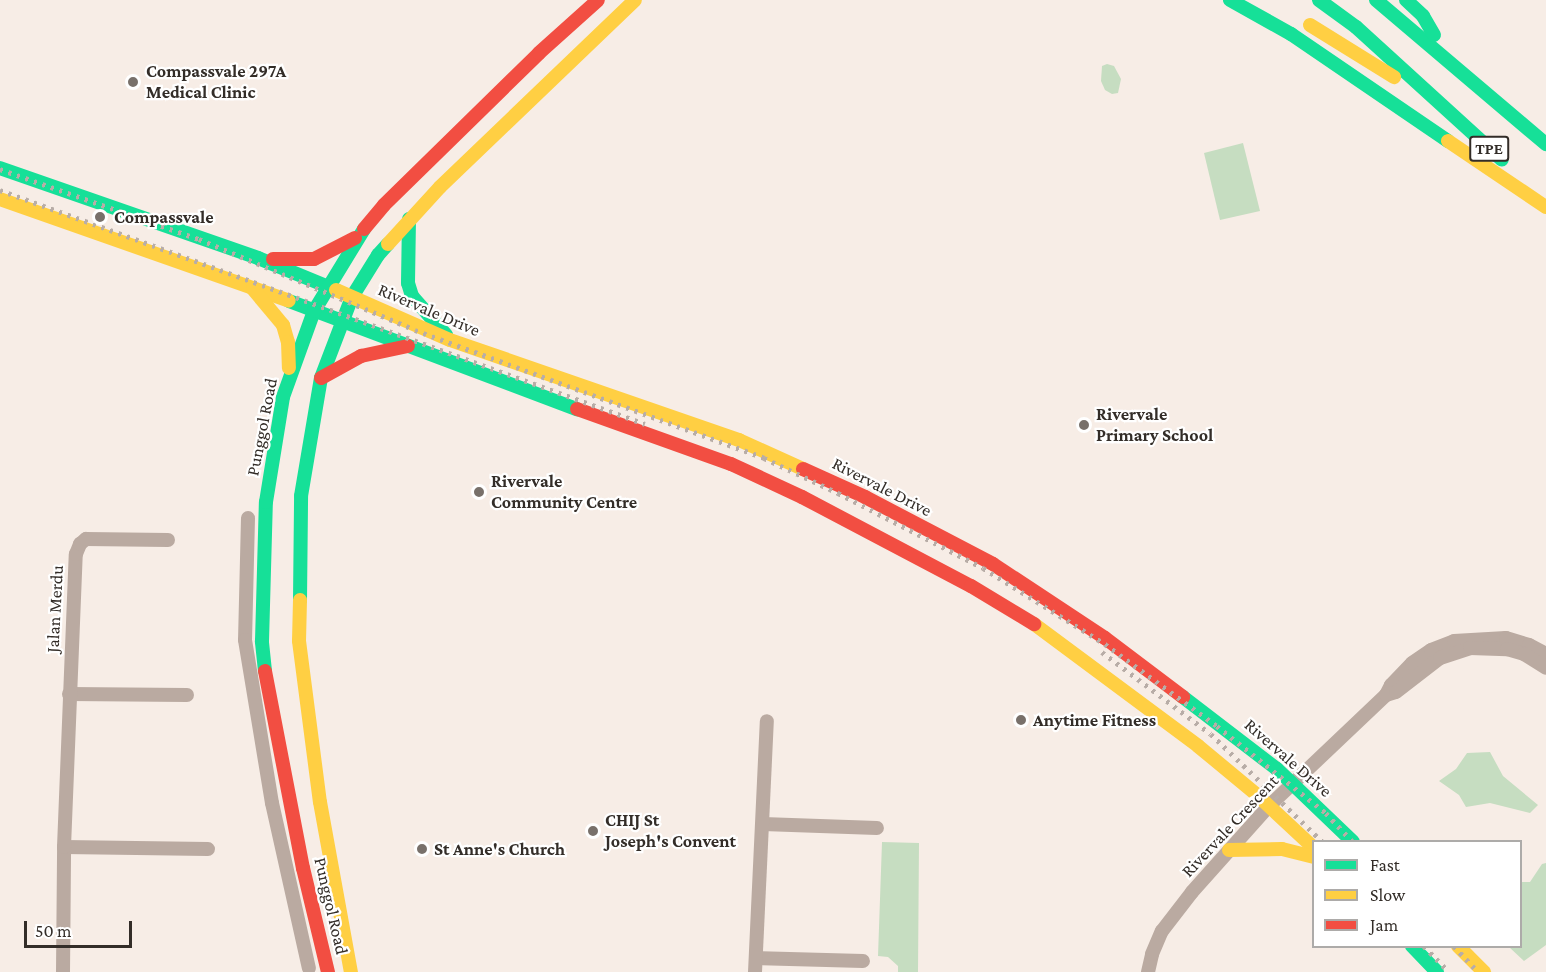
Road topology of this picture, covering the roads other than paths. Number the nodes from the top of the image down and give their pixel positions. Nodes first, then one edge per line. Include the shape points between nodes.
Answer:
1 (598, 0) edge
2 (635, 0) edge
3 (1230, 0) edge
4 (1319, 0) edge
5 (1376, 0) edge
6 (1406, 0) edge
7 (1296, 17) dead end
8 (1448, 58) junction
9 (1431, 98) junction
10 (1546, 144) edge
11 (0, 168) edge
12 (0, 199) edge
13 (1546, 202) edge
14 (1546, 207) edge
15 (409, 219) junction
16 (359, 235) junction
17 (258, 258) junction
18 (251, 286) junction
19 (326, 288) junction
20 (352, 297) junction
21 (314, 311) junction
22 (343, 321) junction
23 (450, 340) junction
24 (411, 345) junction
25 (321, 378) junction
26 (283, 397) junction
27 (248, 518) dead end
28 (247, 537) junction
29 (265, 537) junction
30 (168, 540) dead end
31 (245, 640) junction
32 (262, 641) junction
33 (1546, 654) edge
34 (1546, 668) edge
35 (69, 694) junction
36 (187, 695) dead end
37 (1386, 695) junction
38 (767, 721) dead end
39 (1293, 783) junction
40 (290, 798) junction
41 (272, 803) junction
42 (1269, 806) junction
43 (763, 825) junction
44 (877, 828) dead end
45 (1351, 840) edge
46 (1312, 846) edge
47 (64, 847) junction
48 (207, 849) dead end
49 (1230, 850) junction
50 (1312, 856) edge
51 (316, 921) junction
52 (299, 924) junction
53 (1414, 948) edge
54 (1460, 948) edge
55 (863, 961) dead end
56 (755, 965) edge
57 (309, 968) dead end
58 (63, 972) edge
59 (328, 972) edge
60 (351, 972) edge
61 (1148, 972) edge
62 (1437, 972) edge
63 (1484, 972) edge

1 - 16 main road, Punggol Road via 384,205
2 - 15 main road, Punggol Road
3 - 14 main road via 1292,34
4 - 9 main road, TPE via 1356,27
5 - 8 main road, TPE
6 - 8 main road via 1423,16
7 - 9 main road
8 - 10 main road, TPE
9 - 13 main road, TPE
11 - 17 main road
12 - 18 main road
15 - 20 main road, Punggol Road via 378,255
15 - 23 main road via 407,264 412,296
16 - 17 main road via 314,259
16 - 19 main road, Punggol Road
17 - 19 main road, Rivervale Drive
18 - 21 main road
18 - 26 main road via 283,325 290,362
19 - 20 main road, Rivervale Drive
19 - 21 main road, Punggol Road
20 - 22 main road, Punggol Road
20 - 23 main road, Rivervale Drive
21 - 22 main road
21 - 26 main road, Punggol Road
22 - 24 main road
22 - 25 main road, Punggol Road
23 - 39 main road, Rivervale Drive via 739,440 804,468 972,553 1046,596 1105,638
24 - 25 main road via 361,356
24 - 42 main road via 731,464 961,580 1077,654
25 - 60 main road, Punggol Road via 301,496 299,641 320,802
26 - 29 main road, Punggol Road via 266,502
27 - 28 street
28 - 29 street
28 - 31 street
29 - 32 main road, Punggol Road
30 - 35 street, Jalan Merdu via 86,539 80,544 76,554
31 - 32 street
31 - 41 street
32 - 40 main road, Punggol Road via 266,681
33 - 37 street, Rivervale Crescent via 1506,638 1454,641 1412,663
34 - 37 street, Rivervale Crescent via 1508,649 1470,648 1440,658 1396,692
35 - 36 street
35 - 47 street, Jalan Merdu
37 - 39 street, Rivervale Crescent
38 - 43 street
39 - 42 street, Rivervale Crescent
39 - 45 main road, Rivervale Drive
40 - 41 street
40 - 51 main road, Punggol Road
41 - 52 street
42 - 46 main road
42 - 49 street, Rivervale Crescent
43 - 44 street
43 - 56 street
47 - 48 street
47 - 58 street, Jalan Merdu
49 - 50 main road via 1282,849
49 - 61 street, Rivervale Crescent via 1162,931
51 - 52 street
51 - 59 main road, Punggol Road
52 - 57 street
53 - 62 main road
54 - 63 main road
55 - 56 street

